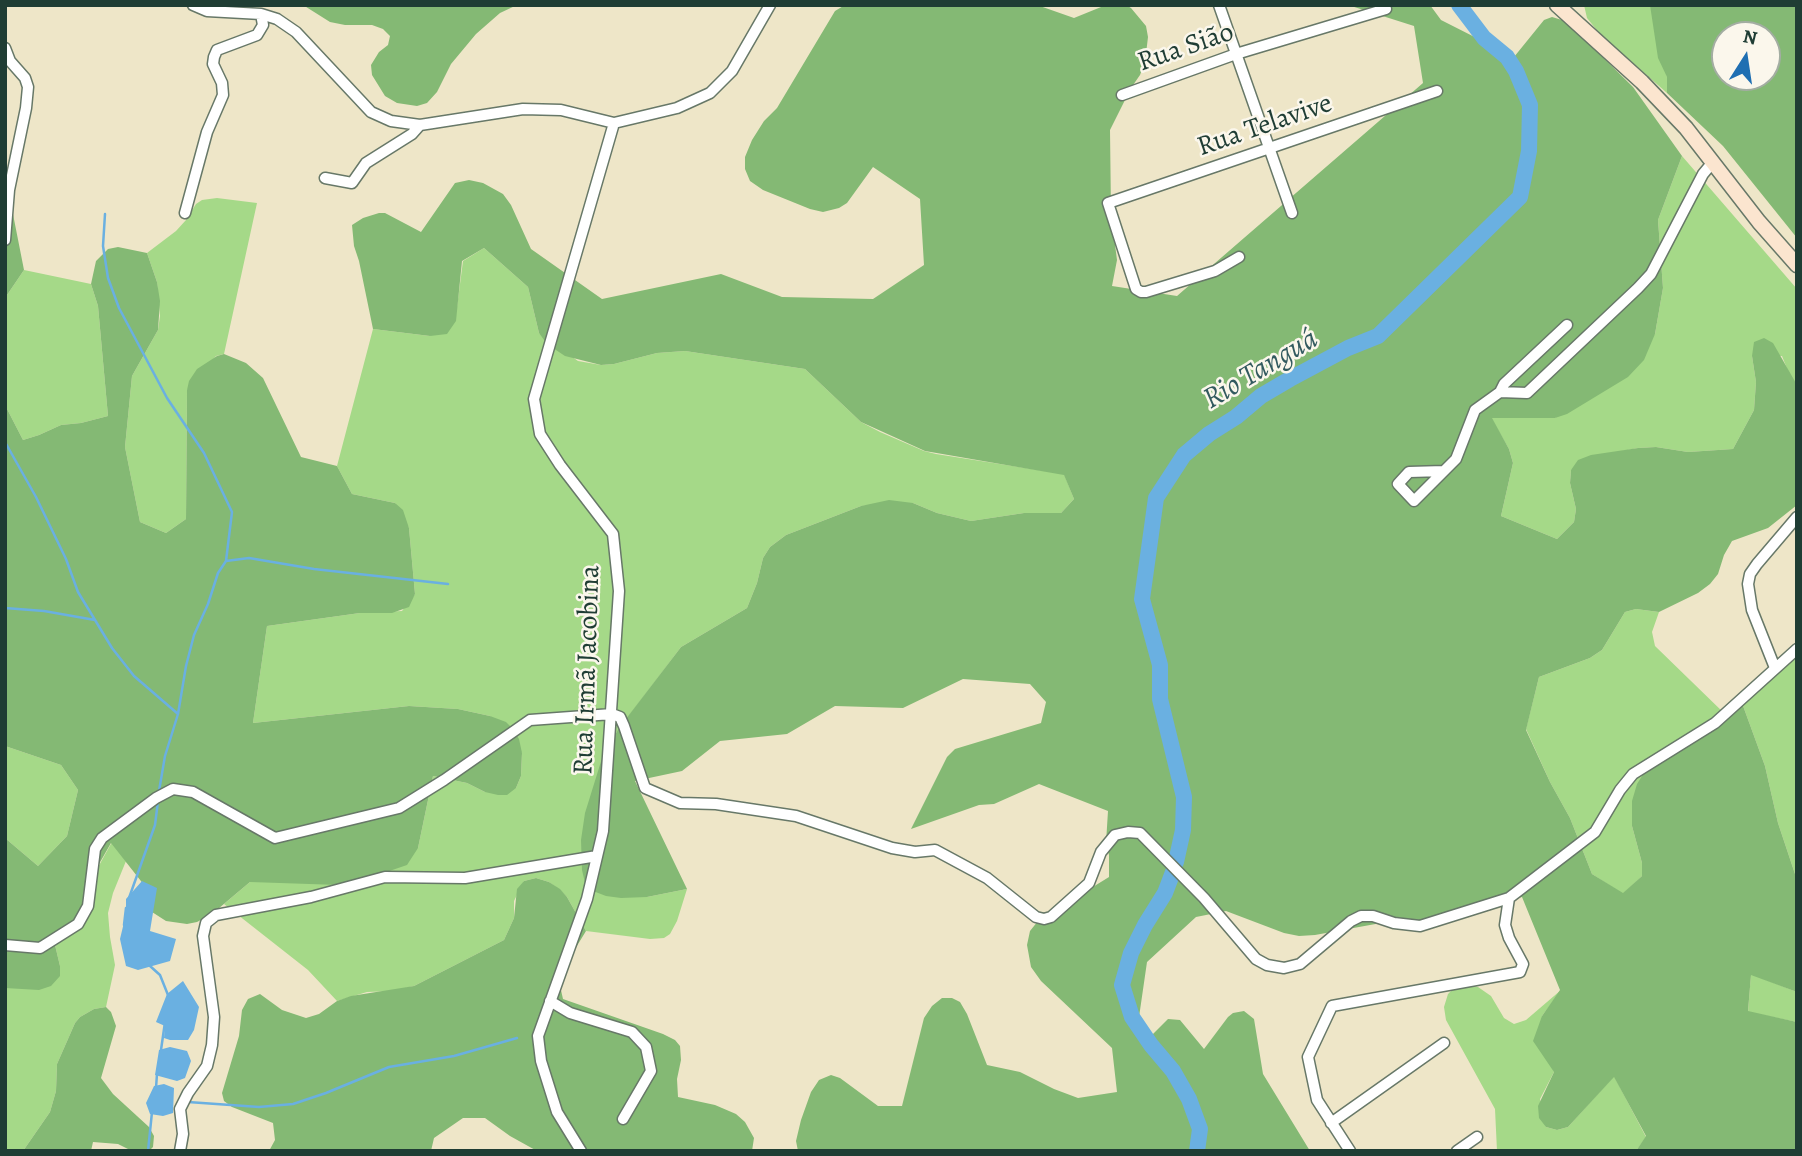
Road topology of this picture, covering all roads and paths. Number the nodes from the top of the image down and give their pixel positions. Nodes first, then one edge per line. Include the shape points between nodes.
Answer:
1 (193, 5) edge
2 (770, 5) edge
3 (1219, 5) edge
4 (1557, 5) edge
5 (1386, 9) dead end
6 (261, 14) junction
7 (5, 48) edge
8 (1237, 54) junction
9 (1437, 91) dead end
10 (1122, 95) dead end
11 (614, 123) junction
12 (419, 125) junction
13 (1269, 150) junction
14 (1713, 162) junction
15 (324, 178) dead end
16 (1292, 212) dead end
17 (185, 213) dead end
18 (5, 240) edge
19 (1239, 257) dead end
20 (1797, 265) edge
21 (1567, 325) dead end
22 (1500, 392) junction
23 (1444, 471) dead end
24 (1797, 517) edge
25 (1797, 649) edge
26 (1775, 668) junction
27 (611, 714) junction
28 (597, 856) junction
29 (1509, 898) junction
30 (5, 945) edge
31 (550, 1001) junction
32 (1444, 1043) dead end
33 (623, 1119) dead end
34 (1331, 1123) junction
35 (1477, 1137) dead end
36 (180, 1151) edge
37 (582, 1151) edge
38 (1350, 1151) edge
39 (1457, 1151) edge

1 - 6 street
2 - 11 street via 732,71 710,93 677,108
3 - 8 street
4 - 14 main road via 1650,90
5 - 8 street, Rua Sião
6 - 12 street via 296,32 371,112
6 - 17 street via 263,25 257,35 217,50 214,57 223,95 207,132
7 - 18 street via 28,87
8 - 10 street, Rua Sião
8 - 13 street
9 - 13 street, Rua Telavive
11 - 12 street via 561,110 523,109
11 - 27 street, Rua Irmã Jacobina via 534,398 540,435 613,534 619,591
12 - 15 street via 366,163 352,183
13 - 16 street
13 - 19 street, Rua Telavive via 1108,203 1136,289 1146,292 1215,271
14 - 20 main road
14 - 22 street via 1651,274 1527,393
21 - 22 street
22 - 23 street via 1475,410 1457,459
24 - 26 street via 1757,564 1748,584 1752,610
25 - 26 street
26 - 29 street via 1715,723 1633,774 1595,832
27 - 28 street, Rua Irmã Jacobina via 603,831
27 - 29 street via 620,717 645,788 680,803 796,816 892,848 935,850 987,878 1044,919 1089,883 1101,852 1115,835 1140,833 1256,959 1267,965 1284,968 1300,964 1360,916 1420,926
27 - 30 street via 530,720 398,808 275,838 193,792 173,789 102,838 95,849 88,906 78,924 40,948
28 - 31 street, Rua Irmã Jacobina via 587,899
28 - 36 street via 465,878 385,877 216,915 206,923 203,936 214,1017 212,1045 207,1066 180,1109
29 - 34 street via 1505,925 1523,964 1520,972 1332,1006 1308,1057 1317,1100
31 - 33 street via 570,1013 632,1032 646,1047 651,1071
31 - 37 street, Rua Irmã Jacobina via 538,1036 541,1061 557,1112
32 - 34 street
34 - 38 street
35 - 39 street

